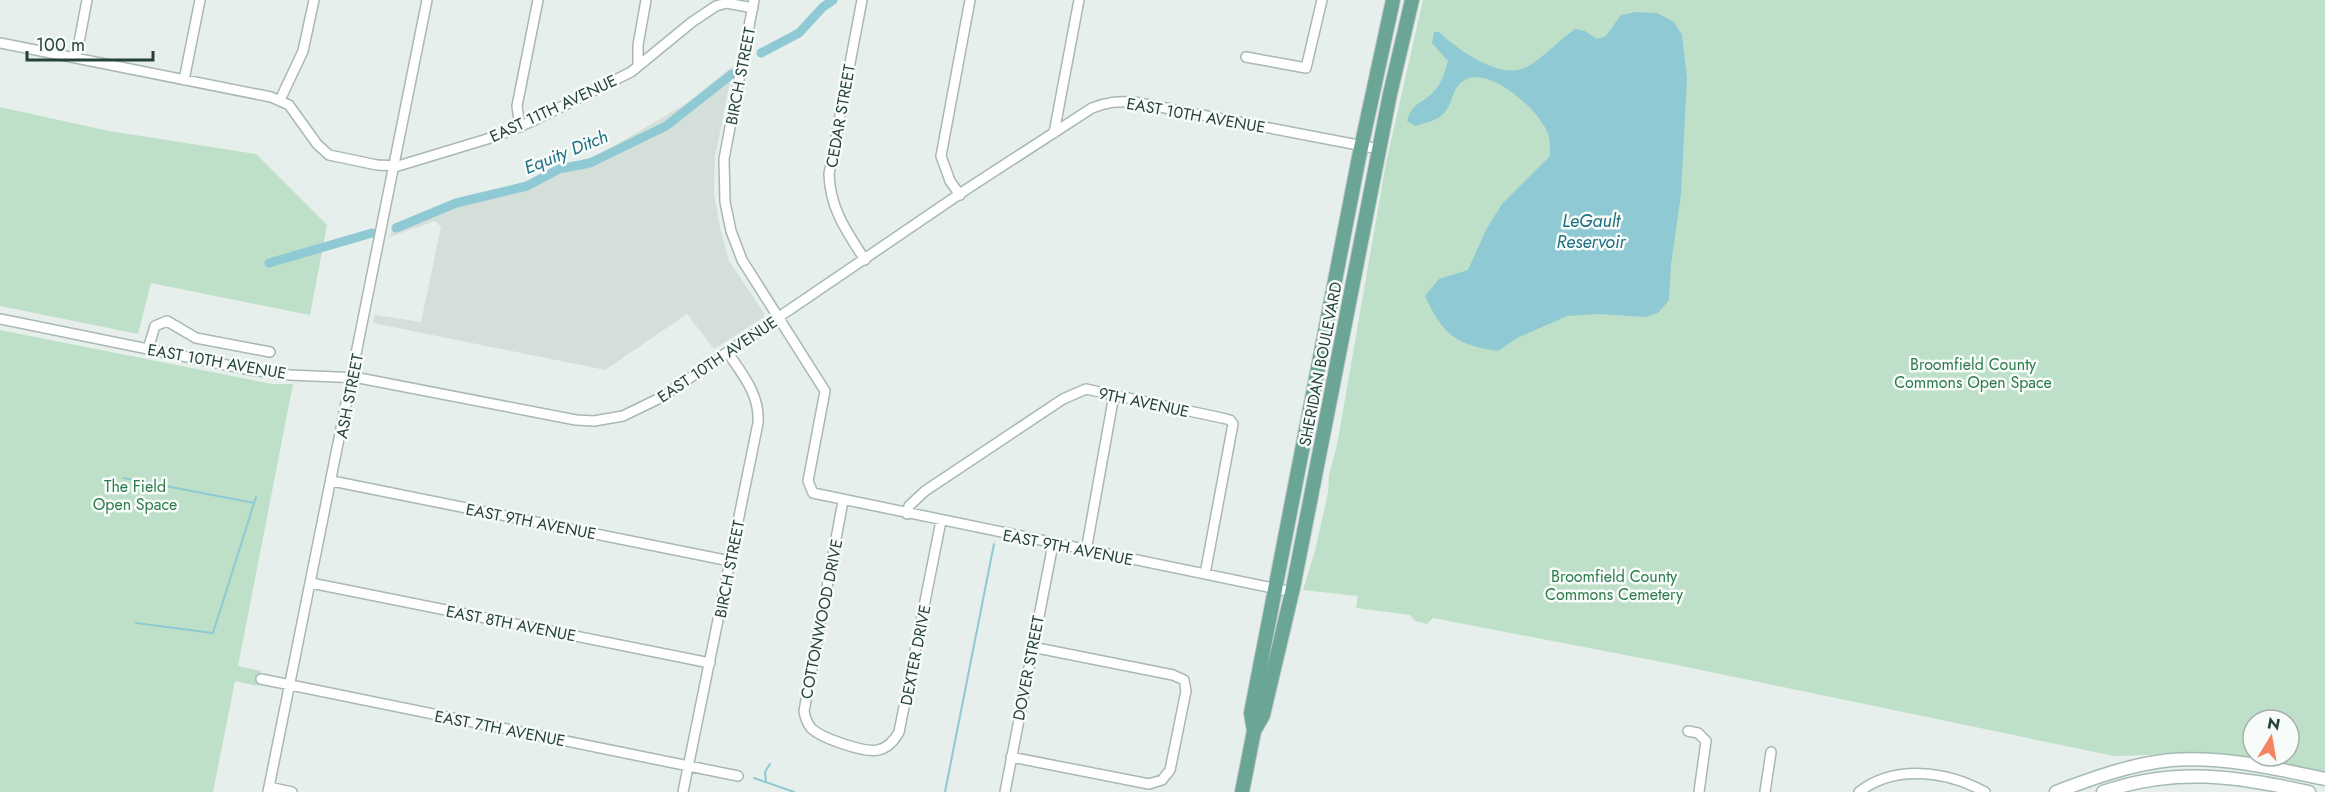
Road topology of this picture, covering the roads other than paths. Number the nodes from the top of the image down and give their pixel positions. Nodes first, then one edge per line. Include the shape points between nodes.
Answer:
1 (87, 0) edge
2 (200, 0) edge
3 (314, 0) edge
4 (427, 0) edge
5 (538, 0) edge
6 (646, 0) edge
7 (862, 0) edge
8 (970, 0) edge
9 (1079, 0) edge
10 (1322, 0) edge
11 (1393, 0) edge
12 (1412, 0) edge
13 (753, 4) edge
14 (3, 44) edge
15 (1246, 57) dead end
16 (76, 58) junction
17 (638, 66) junction
18 (184, 80) junction
19 (280, 100) junction
20 (520, 127) junction
21 (1054, 133) junction
22 (1361, 146) junction
23 (1379, 149) junction
24 (395, 166) junction
25 (960, 195) junction
26 (865, 260) junction
27 (0, 319) edge
28 (778, 319) junction
29 (148, 349) junction
30 (270, 352) dead end
31 (728, 352) junction
32 (353, 377) junction
33 (1114, 395) junction
34 (332, 481) junction
35 (843, 501) junction
36 (907, 514) junction
37 (941, 521) junction
38 (1053, 544) junction
39 (1086, 551) junction
40 (730, 561) junction
41 (1205, 574) junction
42 (311, 583) junction
43 (1275, 588) junction
44 (1292, 592) junction
45 (1032, 647) junction
46 (710, 663) junction
47 (261, 679) dead end
48 (289, 685) junction
49 (1254, 731) junction
50 (1688, 731) dead end
51 (850, 745) joint
52 (1771, 752) dead end
53 (1011, 757) junction
54 (688, 765) junction
55 (1880, 767) dead end
56 (2306, 775) junction
57 (738, 776) dead end
58 (1883, 778) junction
59 (2325, 778) edge
60 (268, 790) edge
61 (292, 792) edge
62 (683, 792) edge
63 (1005, 792) edge
64 (1242, 792) edge
65 (1699, 792) edge
66 (1765, 792) edge
67 (1859, 792) edge
68 (1985, 792) edge
69 (2056, 792) edge
70 (2103, 792) edge
71 (2305, 792) edge

1 - 16 street
2 - 18 street
3 - 19 street via 303,51
4 - 24 street, ASH STREET
5 - 20 street via 517,106
6 - 17 street
7 - 26 street, CEDAR STREET via 829,188 834,209
8 - 25 street via 941,156 950,182
9 - 21 street
10 - 15 street via 1306,68
11 - 22 main road, SHERIDAN BOULEVARD
12 - 23 main road, SHERIDAN BOULEVARD
13 - 17 street, EAST 11TH AVENUE via 727,3 710,9
13 - 28 street, BIRCH STREET via 724,159 724,192 739,254
14 - 16 street
16 - 18 street
17 - 20 street, EAST 11TH AVENUE
18 - 19 street
19 - 24 street, EAST 11TH AVENUE via 293,110 329,155
20 - 24 street, EAST 11TH AVENUE
21 - 22 street, EAST 10TH AVENUE via 1092,108 1118,101
21 - 25 street, EAST 10TH AVENUE
22 - 23 street, EAST 10TH AVENUE
22 - 43 main road, SHERIDAN BOULEVARD
23 - 44 main road, SHERIDAN BOULEVARD
24 - 32 street, ASH STREET
25 - 26 street, EAST 10TH AVENUE
26 - 28 street, EAST 10TH AVENUE
27 - 29 street, EAST 10TH AVENUE
28 - 31 street, EAST 10TH AVENUE
28 - 35 street, BIRCH STREET via 825,391 808,484 817,496
29 - 30 street via 155,326 167,321 196,338
29 - 32 street, EAST 10TH AVENUE via 272,373
31 - 32 street, EAST 10TH AVENUE via 647,406 623,416 594,421
31 - 40 street, BIRCH STREET via 754,393 759,415
32 - 34 street, ASH STREET
33 - 36 street, 9TH AVENUE via 1086,389 1064,399 925,491 909,506
33 - 39 street
33 - 41 street, 9TH AVENUE via 1222,418 1233,424
34 - 40 street, EAST 9TH AVENUE
34 - 42 street, ASH STREET
35 - 36 street, EAST 9TH AVENUE
35 - 51 street, COTTONWOOD DRIVE via 804,711 810,727 820,735
36 - 37 street, EAST 9TH AVENUE
37 - 38 street, EAST 9TH AVENUE
37 - 51 street, DEXTER DRIVE via 899,732 878,750
38 - 39 street, EAST 9TH AVENUE
38 - 45 street, DOVER STREET
39 - 41 street, EAST 9TH AVENUE
40 - 46 street, BIRCH STREET
41 - 43 street, EAST 9TH AVENUE
42 - 46 street, EAST 8TH AVENUE
42 - 48 street, ASH STREET
43 - 44 street, EAST 9TH AVENUE
43 - 49 main road, SHERIDAN BOULEVARD via 1251,713
44 - 49 main road, SHERIDAN BOULEVARD via 1263,715
45 - 53 street, DOVER STREET
45 - 53 street via 1173,675 1184,680 1186,691 1170,770 1162,780 1149,783
46 - 54 street, BIRCH STREET
47 - 48 street, EAST 7TH AVENUE
48 - 54 street, EAST 7TH AVENUE
48 - 60 street, ASH STREET
49 - 64 main road, SHERIDAN BOULEVARD
50 - 65 street via 1698,733 1706,741
52 - 66 street
53 - 63 street, DOVER STREET
54 - 57 street, EAST 7TH AVENUE
54 - 62 street, BIRCH STREET
55 - 58 street
56 - 59 main road
56 - 69 main road via 2227,761 2171,760 2117,771
56 - 71 street
58 - 67 street
58 - 68 street via 1914,773 1930,775 1965,782
60 - 61 street
70 - 71 main road via 2150,780 2204,775

